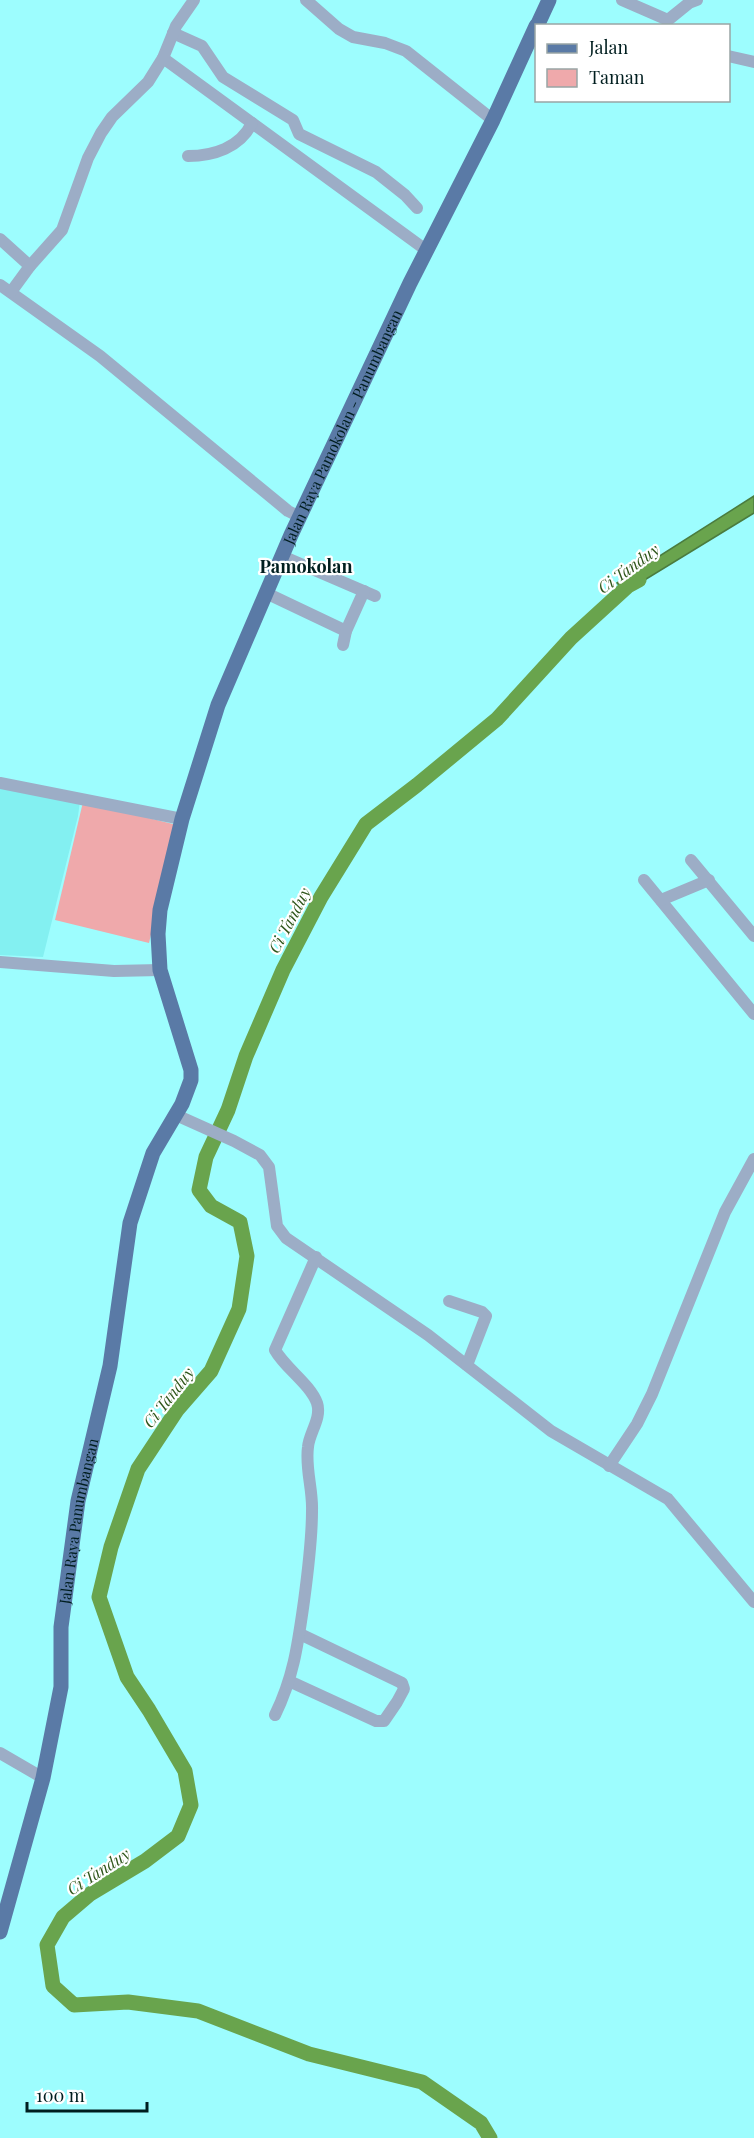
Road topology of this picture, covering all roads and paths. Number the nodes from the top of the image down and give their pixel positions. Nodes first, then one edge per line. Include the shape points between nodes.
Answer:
1 (194, 0) edge
2 (306, 0) edge
3 (549, 0) edge
4 (622, 0) edge
5 (697, 0) edge
6 (668, 23) edge
7 (538, 24) edge
8 (535, 30) edge
9 (173, 33) junction
10 (730, 56) edge
11 (163, 58) junction
12 (754, 63) edge
13 (493, 120) junction
14 (252, 123) junction
15 (188, 156) dead end
16 (417, 208) dead end
17 (0, 239) edge
18 (426, 250) junction
19 (30, 266) junction
20 (0, 285) edge
21 (11, 292) junction
22 (300, 517) junction
23 (282, 556) junction
24 (266, 593) junction
25 (346, 631) junction
26 (343, 645) dead end
27 (0, 783) edge
28 (182, 819) junction
29 (692, 860) dead end
30 (644, 880) dead end
31 (709, 880) junction
32 (661, 900) junction
33 (754, 936) edge
34 (0, 962) edge
35 (160, 970) junction
36 (754, 1014) edge
37 (176, 1115) junction
38 (754, 1159) edge
39 (315, 1257) junction
40 (449, 1301) dead end
41 (467, 1365) junction
42 (609, 1466) junction
43 (754, 1602) edge
44 (300, 1634) junction
45 (290, 1682) junction
46 (275, 1715) dead end
47 (0, 1753) edge
48 (43, 1778) junction
49 (0, 1932) edge

1 - 9 street
2 - 13 street via 345,33 406,51
3 - 7 main road, Jalan Raya Pamokolan - Panumbangan
4 - 6 street
5 - 6 street
8 - 13 main road, Jalan Raya Pamokolan - Panumbangan
9 - 11 street
9 - 16 street via 202,46 223,77 293,120 298,134 376,172
10 - 12 street
11 - 14 street
11 - 19 street via 148,82 101,133 65,223
13 - 18 main road, Jalan Raya Pamokolan - Panumbangan
14 - 15 street via 240,141 228,148
14 - 18 street
17 - 19 street
18 - 22 main road, Jalan Raya Pamokolan - Panumbangan
19 - 21 street
20 - 21 street
21 - 22 street via 100,356
22 - 23 main road, Jalan Raya Pamokolan - Panumbangan
23 - 24 main road, Jalan Raya Pamokolan - Panumbangan
23 - 25 street via 369,594
24 - 25 street
24 - 28 main road, Jalan Raya Pamokolan - Panumbangan via 218,705
25 - 26 street
27 - 28 street
28 - 35 main road, Jalan Raya Pamokolan - Panumbangan via 160,910
29 - 31 street
30 - 32 street
31 - 32 street
31 - 33 street
32 - 36 street
34 - 35 street via 114,971
35 - 37 main road, Jalan Raya Pamokolan - Panumbangan via 191,1070 187,1093
37 - 39 street via 260,1155 269,1167 280,1232
37 - 48 main road, Jalan Raya Panumbangan via 153,1153 130,1223 110,1366 78,1501 61,1627 61,1688
38 - 42 street via 725,1212 647,1404
39 - 41 street
39 - 44 street via 275,1350 317,1404 317,1419 308,1446 312,1527
40 - 41 street via 486,1316
41 - 42 street via 551,1431
42 - 43 street via 668,1499
44 - 45 street
44 - 45 street via 402,1683 404,1689 381,1721
45 - 46 street
47 - 48 street
48 - 49 main road, Jalan Raya Panumbangan

